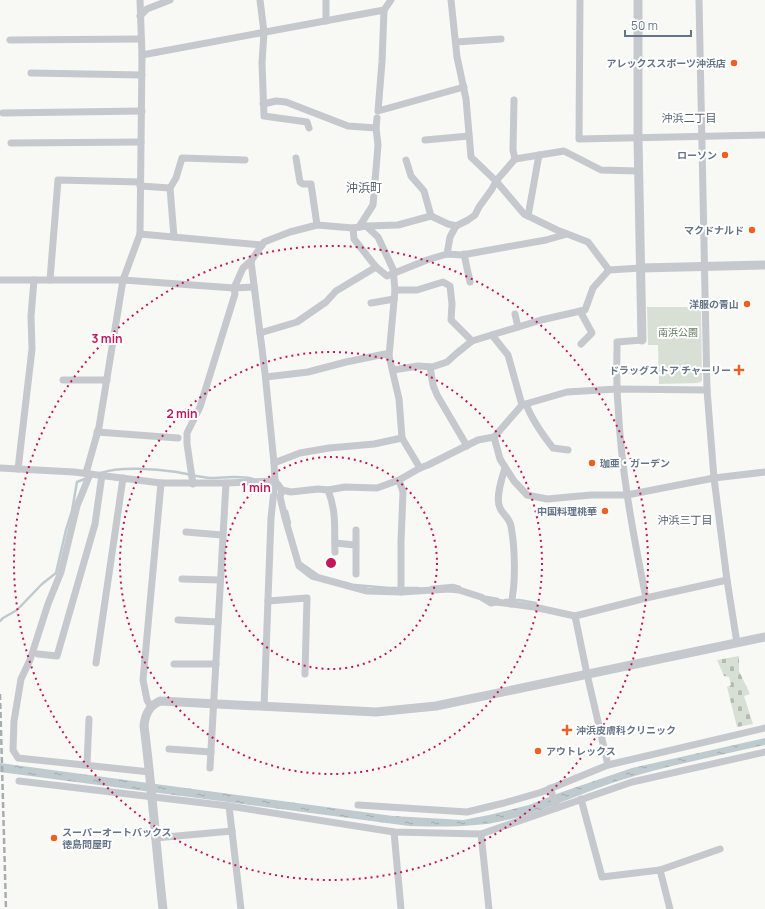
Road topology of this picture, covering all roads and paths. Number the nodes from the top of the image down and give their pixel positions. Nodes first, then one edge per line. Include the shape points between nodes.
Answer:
1 (140, 0) edge
2 (170, 0) edge
3 (260, 0) edge
4 (326, 0) edge
5 (390, 0) edge
6 (451, 0) edge
7 (580, 0) edge
8 (638, 0) edge
9 (699, 0) edge
10 (147, 9) junction
11 (384, 10) junction
12 (140, 16) junction
13 (326, 21) junction
14 (264, 32) junction
15 (142, 39) junction
16 (501, 39) dead end
17 (10, 40) dead end
18 (456, 42) junction
19 (142, 55) junction
20 (31, 73) dead end
21 (142, 75) junction
22 (464, 87) junction
23 (514, 100) dead end
24 (263, 104) junction
25 (142, 111) junction
26 (3, 113) dead end
27 (377, 118) dead end
28 (309, 128) dead end
29 (376, 128) junction
30 (765, 135) edge
31 (469, 136) junction
32 (702, 137) junction
33 (638, 138) junction
34 (425, 140) dead end
35 (140, 142) junction
36 (11, 143) dead end
37 (539, 155) junction
38 (296, 158) dead end
39 (515, 159) junction
40 (245, 160) dead end
41 (406, 160) dead end
42 (638, 171) junction
43 (496, 181) junction
44 (140, 184) junction
45 (170, 188) junction
46 (432, 216) junction
47 (528, 216) junction
48 (317, 225) junction
49 (456, 226) junction
50 (360, 227) junction
51 (140, 234) junction
52 (567, 234) junction
53 (174, 237) junction
54 (262, 245) junction
55 (447, 254) junction
56 (464, 254) junction
57 (251, 261) junction
58 (704, 266) junction
59 (765, 266) edge
60 (376, 267) junction
61 (641, 268) junction
62 (609, 270) junction
63 (394, 274) junction
64 (0, 280) edge
65 (34, 280) junction
66 (50, 280) junction
67 (123, 280) junction
68 (470, 282) dead end
69 (254, 287) junction
70 (234, 288) junction
71 (395, 290) junction
72 (394, 299) junction
73 (371, 303) dead end
74 (580, 311) junction
75 (515, 314) dead end
76 (518, 327) junction
77 (260, 334) junction
78 (492, 335) junction
79 (642, 340) joint
80 (472, 341) junction
81 (580, 344) dead end
82 (389, 356) junction
83 (430, 367) junction
84 (392, 370) junction
85 (266, 377) junction
86 (63, 380) dead end
87 (107, 380) junction
88 (617, 389) junction
89 (707, 390) junction
90 (524, 404) junction
91 (456, 411) dead end
92 (448, 415) junction
93 (97, 432) junction
94 (494, 437) junction
95 (178, 438) dead end
96 (402, 438) junction
97 (467, 446) junction
98 (568, 450) dead end
99 (274, 463) junction
100 (0, 468) edge
101 (420, 468) junction
102 (505, 468) junction
103 (18, 469) junction
104 (765, 472) edge
105 (88, 473) junction
106 (102, 475) junction
107 (123, 478) junction
108 (714, 478) junction
109 (399, 480) junction
110 (274, 481) junction
111 (160, 483) junction
112 (226, 483) junction
113 (193, 484) junction
114 (282, 490) junction
115 (328, 490) junction
116 (627, 495) junction
117 (356, 530) dead end
118 (186, 532) dead end
119 (222, 535) junction
120 (335, 544) junction
121 (355, 545) junction
122 (336, 552) dead end
123 (356, 574) dead end
124 (182, 579) dead end
125 (220, 580) junction
126 (727, 580) junction
127 (401, 592) junction
128 (646, 598) junction
129 (268, 601) junction
130 (511, 604) junction
131 (575, 616) junction
132 (178, 620) dead end
133 (218, 622) junction
134 (765, 637) edge
135 (737, 643) junction
136 (38, 654) dead end
137 (96, 663) dead end
138 (174, 664) dead end
139 (216, 664) junction
140 (305, 674) dead end
141 (587, 674) junction
142 (214, 704) junction
143 (150, 707) junction
144 (264, 707) junction
145 (89, 719) dead end
146 (765, 728) edge
147 (169, 749) dead end
148 (211, 752) junction
149 (765, 752) edge
150 (87, 764) junction
151 (608, 765) junction
152 (210, 768) dead end
153 (150, 772) junction
154 (19, 781) dead end
155 (550, 788) junction
156 (153, 797) junction
157 (581, 799) junction
158 (358, 805) dead end
159 (229, 806) junction
160 (557, 808) junction
161 (232, 831) junction
162 (394, 832) junction
163 (481, 834) junction
164 (155, 838) junction
165 (720, 849) dead end
166 (660, 870) junction
167 (163, 909) edge
168 (242, 909) edge
169 (401, 909) edge
170 (489, 909) edge
171 (670, 909) edge

1 - 10 street
1 - 12 street
2 - 10 street
3 - 14 street
4 - 13 street
5 - 11 street
6 - 18 street
7 - 33 street via 579,139
8 - 33 street
9 - 32 street
10 - 12 street
11 - 13 street
11 - 22 street via 378,111
12 - 15 street
13 - 14 street
14 - 19 street
14 - 24 street
15 - 17 street
15 - 19 street
16 - 18 street
18 - 22 street
19 - 21 street
20 - 21 street
21 - 25 street
22 - 31 street
23 - 39 street
24 - 28 street via 264,116 307,122
24 - 29 street via 286,102 348,126
25 - 26 street
25 - 35 street
27 - 29 street
29 - 50 street via 378,145 373,205
30 - 32 street
31 - 34 street
31 - 43 street via 471,157
32 - 33 street
32 - 58 street
33 - 42 street
35 - 36 street
35 - 44 street
37 - 39 street
37 - 42 street via 564,151 601,170
37 - 47 street
38 - 48 street via 300,182 311,184
39 - 43 street
40 - 45 street via 182,158
41 - 46 street via 411,176 424,191
42 - 61 street
43 - 47 street
43 - 49 street via 475,215
44 - 45 street
44 - 51 street
44 - 66 street via 58,180
45 - 53 street
46 - 49 street
46 - 50 street via 398,225
47 - 52 street
48 - 50 street
48 - 54 street via 290,232
49 - 55 street via 450,237
50 - 60 street via 354,239
50 - 63 street via 378,237
51 - 53 street
51 - 67 street
52 - 56 street
52 - 62 street via 588,242
53 - 54 street
54 - 57 street
55 - 56 street
55 - 63 street
56 - 68 street
57 - 69 street
57 - 70 street via 243,268
58 - 59 street
58 - 61 street
58 - 89 street
60 - 63 street via 387,276
60 - 77 street via 336,291 326,302 297,322
61 - 62 street
61 - 79 street
62 - 74 street via 593,288 585,310
63 - 71 street
64 - 65 street
65 - 66 street
65 - 103 street via 32,349
66 - 67 street
67 - 70 street
67 - 87 street
69 - 70 street
69 - 77 street
70 - 113 street via 235,294 200,407 187,434
71 - 72 street
71 - 80 street via 417,290 443,282 450,286 451,320
72 - 73 street
72 - 82 street
74 - 76 street
74 - 81 street via 592,333
75 - 76 street
76 - 78 street
77 - 85 street
78 - 80 street
78 - 90 street via 508,355
79 - 88 street via 617,342
80 - 83 street via 447,362
82 - 84 street
82 - 85 street via 385,354 308,372
83 - 84 street
83 - 92 street via 436,395
84 - 96 street via 399,399
85 - 99 street
86 - 87 street
87 - 93 street
88 - 89 street
88 - 90 street via 567,392
88 - 116 street
89 - 108 street
90 - 94 street
90 - 98 street via 542,434 554,448
91 - 92 street
92 - 97 street
93 - 95 street
93 - 105 street
94 - 97 street via 478,440
94 - 102 street via 500,460
96 - 99 street via 300,453
96 - 101 street
97 - 101 street
99 - 110 street
100 - 103 street
101 - 109 street
102 - 116 street via 527,495 547,499
102 - 130 street via 499,499 500,508 511,526 514,591
103 - 105 street
104 - 108 street
105 - 106 street
105 - 150 street via 61,572 21,679 14,721 13,750 18,758
106 - 107 street
106 - 136 street via 95,524 57,656
107 - 111 street
107 - 137 street
108 - 116 street
108 - 126 street
109 - 115 street via 377,488 345,486
109 - 127 street via 403,492
110 - 112 street
110 - 114 street
110 - 129 street
111 - 113 street
111 - 143 street via 143,680
112 - 113 street
112 - 119 street
114 - 115 street
114 - 127 street via 280,497 299,566 312,576 345,586 367,591
115 - 120 street via 336,523
116 - 128 street
117 - 121 street
118 - 119 street
119 - 125 street
120 - 121 street
120 - 122 street
121 - 123 street
124 - 125 street
125 - 133 street
126 - 128 street
126 - 135 street
127 - 130 street via 459,590 491,603
128 - 131 street
129 - 140 street via 307,598
129 - 144 street
130 - 131 street
131 - 141 street
132 - 133 street
133 - 139 street
134 - 135 street
135 - 141 street
138 - 139 street
139 - 142 street
141 - 144 street via 410,710 376,712
141 - 151 street
142 - 143 street via 160,701
142 - 144 street
142 - 148 street
143 - 153 street via 144,719
145 - 150 street
146 - 151 street
147 - 148 street
148 - 152 street
149 - 157 street via 632,782
150 - 153 street
151 - 155 street
153 - 156 street
154 - 156 street
155 - 158 street via 504,804 467,812
155 - 160 street
156 - 159 street
156 - 164 street
157 - 160 street
157 - 166 street via 602,877
159 - 161 street
159 - 162 street
160 - 163 street
161 - 164 street
161 - 168 street
162 - 163 street
162 - 169 street
163 - 170 street
164 - 167 street
165 - 166 street
166 - 171 street

